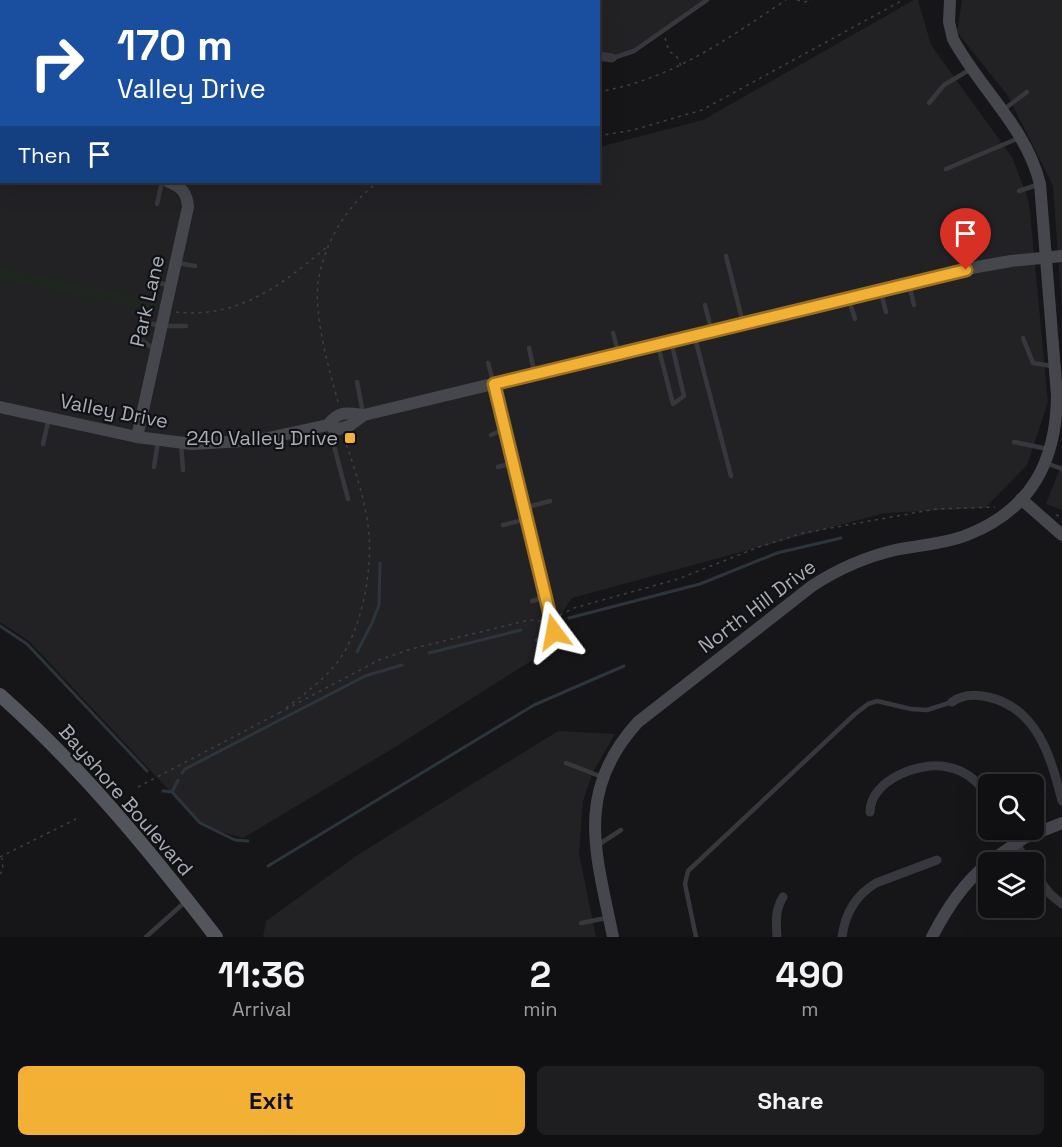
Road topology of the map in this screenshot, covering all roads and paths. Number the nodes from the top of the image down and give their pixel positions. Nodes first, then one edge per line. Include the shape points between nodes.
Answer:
1 (707, 0) edge
2 (786, 0) edge
3 (797, 0) edge
4 (812, 0) edge
5 (903, 0) edge
6 (950, 0) edge
7 (660, 33) junction
8 (600, 57) edge
9 (612, 58) joint
10 (681, 66) junction
11 (973, 68) junction
12 (600, 92) edge
13 (1027, 92) dead end
14 (929, 103) dead end
15 (1003, 110) junction
16 (600, 136) edge
17 (1021, 136) junction
18 (946, 169) dead end
19 (162, 183) edge
20 (176, 183) edge
21 (377, 183) edge
22 (1040, 184) junction
23 (1019, 191) dead end
24 (157, 204) dead end
25 (329, 245) junction
26 (726, 256) dead end
27 (1062, 256) edge
28 (1046, 257) junction
29 (176, 262) junction
30 (195, 267) dead end
31 (150, 280) dead end
32 (909, 283) junction
33 (170, 286) junction
34 (880, 290) junction
35 (849, 298) junction
36 (705, 305) dead end
37 (914, 305) dead end
38 (165, 311) junction
39 (886, 312) dead end
40 (855, 319) dead end
41 (139, 321) dead end
42 (743, 323) junction
43 (162, 326) junction
44 (186, 326) dead end
45 (1057, 328) edge
46 (711, 331) junction
47 (614, 333) dead end
48 (694, 335) junction
49 (136, 336) dead end
50 (1023, 338) dead end
51 (671, 341) junction
52 (658, 344) junction
53 (529, 348) dead end
54 (156, 351) junction
55 (618, 354) junction
56 (488, 363) dead end
57 (1055, 367) junction
58 (534, 374) junction
59 (357, 382) dead end
60 (494, 384) junction
61 (1059, 386) edge
62 (0, 407) edge
63 (339, 407) dead end
64 (364, 415) junction
65 (48, 418) junction
66 (1059, 422) edge
67 (328, 425) junction
68 (505, 429) junction
69 (491, 435) dead end
70 (137, 437) junction
71 (345, 439) dead end
72 (158, 441) junction
73 (1014, 442) dead end
74 (181, 443) junction
75 (43, 444) dead end
76 (1051, 450) junction
77 (513, 463) junction
78 (1046, 463) junction
79 (154, 466) dead end
80 (498, 467) dead end
81 (1062, 469) edge
82 (183, 470) dead end
83 (731, 476) dead end
84 (1021, 499) junction
85 (348, 500) dead end
86 (550, 501) dead end
87 (997, 507) dead end
88 (524, 508) junction
89 (527, 519) junction
90 (503, 525) dead end
91 (1062, 535) edge
92 (546, 597) junction
93 (532, 601) dead end
94 (551, 618) junction
95 (554, 632) joint
96 (537, 639) dead end
97 (0, 695) edge
98 (952, 702) joint
99 (279, 713) junction
100 (566, 763) dead end
101 (602, 777) junction
102 (978, 783) edge
103 (138, 787) dead end
104 (1062, 801) edge
105 (870, 812) dead end
106 (76, 819) dead end
107 (1062, 823) edge
108 (621, 830) dead end
109 (1014, 840) edge
110 (1016, 843) junction
111 (596, 847) junction
112 (1004, 852) edge
113 (1021, 852) edge
114 (1, 858) edge
115 (937, 860) dead end
116 (978, 873) edge
117 (0, 874) edge
118 (1044, 886) edge
119 (783, 897) dead end
120 (187, 900) junction
121 (1062, 904) edge
122 (609, 917) junction
123 (581, 923) dead end
124 (146, 937) edge
125 (216, 937) edge
126 (613, 937) edge
127 (696, 937) edge
128 (777, 937) edge
129 (842, 937) edge
130 (932, 937) edge

1 - 7 lane
2 - 10 path
3 - 4 path
5 - 16 path via 702,110
6 - 11 street, North Hill Drive via 950,29
7 - 9 lane via 634,51
7 - 10 path
8 - 9 street
10 - 12 path via 647,80
11 - 14 lane via 944,85
11 - 15 street, North Hill Drive
13 - 15 lane
15 - 17 street, North Hill Drive
17 - 18 lane
17 - 22 street, North Hill Drive
19 - 24 lane
20 - 29 street, Park Lane via 187,198 188,207
21 - 25 path via 350,209
22 - 23 lane
22 - 28 street, North Hill Drive
25 - 38 path via 291,277 252,300 212,311
25 - 63 path via 318,285 319,308 327,365
26 - 42 lane
27 - 28 street, Valley Drive
28 - 32 street, Valley Drive
28 - 45 street, North Hill Drive
29 - 30 lane
29 - 33 street, Park Lane
31 - 33 lane
32 - 34 street, Valley Drive
32 - 37 lane
33 - 38 street, Park Lane
34 - 35 street, Valley Drive
34 - 39 lane
35 - 40 lane
35 - 42 street, Valley Drive
36 - 46 lane
38 - 43 street, Park Lane
41 - 43 lane
42 - 46 street, Valley Drive
43 - 44 lane
43 - 54 street, Park Lane
45 - 57 street, North Hill Drive
46 - 48 street, Valley Drive
47 - 55 lane
48 - 51 street, Valley Drive
48 - 83 lane
49 - 54 lane
50 - 57 lane via 1033,363
51 - 52 street, Valley Drive
51 - 52 lane via 684,396 673,404
52 - 55 street, Valley Drive
53 - 58 lane
54 - 70 street, Park Lane
55 - 58 street, Valley Drive
56 - 60 lane
57 - 61 street, North Hill Drive
58 - 60 street, Valley Drive
59 - 64 lane
60 - 64 street, Valley Drive
60 - 68 street
61 - 66 street, North Hill Drive
62 - 65 street, Valley Drive
64 - 67 street, Valley Drive via 339,429
65 - 70 street, Valley Drive
65 - 75 lane
66 - 76 street, North Hill Drive
67 - 74 street, Valley Drive via 249,441
67 - 85 lane
68 - 69 lane
68 - 77 street
70 - 72 street, Valley Drive
71 - 99 path via 368,526 368,579 363,600 347,647 334,665
72 - 74 street, Valley Drive
72 - 79 lane
73 - 76 lane
74 - 82 lane
76 - 78 street, North Hill Drive
77 - 80 lane
77 - 88 street
78 - 81 lane
78 - 84 street, North Hill Drive
84 - 91 street
84 - 101 street, North Hill Drive via 995,522 965,536 874,556 812,586 638,722 611,756
86 - 88 lane
87 - 94 path via 936,508 803,533 678,579
88 - 89 street
89 - 90 lane
89 - 92 street
92 - 93 lane
92 - 94 street
94 - 95 street
94 - 99 path via 529,620 390,656
95 - 96 lane
97 - 120 main road, Bayshore Boulevard via 81,775
98 - 104 street via 964,696 982,695 1019,711 1044,742
98 - 127 lane via 927,710 877,700 846,722 688,871 685,884
99 - 103 path
100 - 101 lane
101 - 111 street, North Hill Drive via 594,820
102 - 105 street via 947,766 926,766 902,774 879,789
106 - 114 path
107 - 110 street
108 - 111 lane
109 - 110 street
110 - 112 street
110 - 113 street
111 - 122 street, North Hill Drive
114 - 117 path
115 - 129 street via 867,888 847,915
116 - 130 street via 954,898
118 - 121 street
119 - 128 street via 777,909
120 - 124 lane
120 - 125 main road, Bayshore Boulevard
122 - 123 lane
122 - 126 street, North Hill Drive

